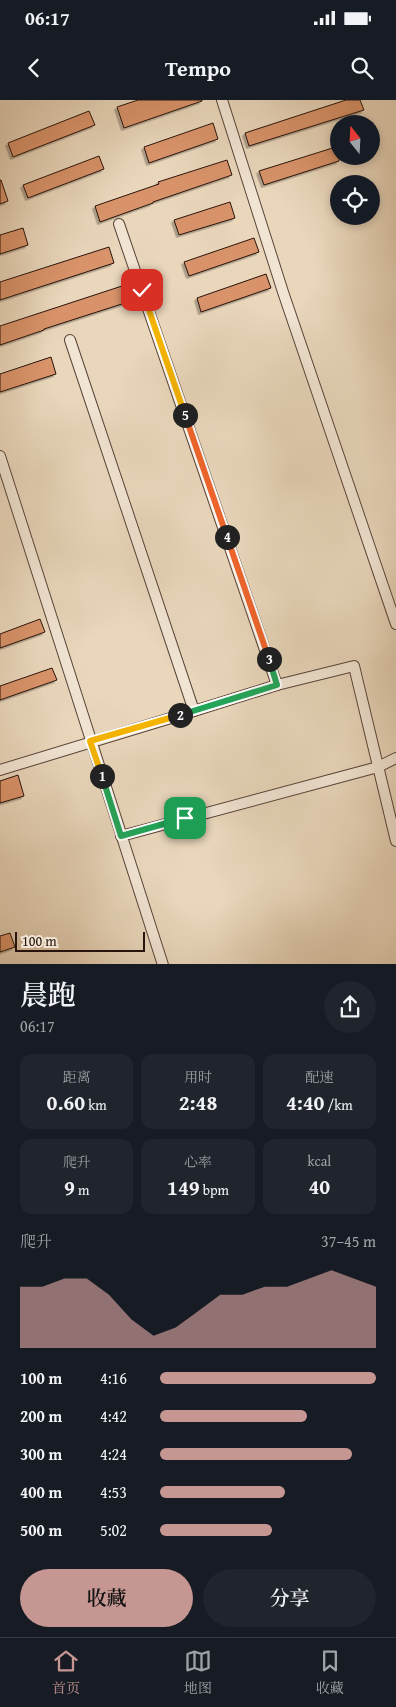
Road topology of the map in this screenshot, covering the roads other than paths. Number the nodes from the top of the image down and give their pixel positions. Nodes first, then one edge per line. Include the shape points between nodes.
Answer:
1 (222, 100) edge
2 (120, 224) dead end
3 (70, 340) dead end
4 (0, 456) edge
5 (396, 624) edge
6 (277, 685) junction
7 (194, 711) junction
8 (90, 741) junction
9 (396, 758) edge
10 (378, 767) junction
11 (0, 770) edge
12 (121, 836) junction
13 (396, 841) edge
14 (163, 964) edge

1 - 5 street via 283,292
2 - 6 street
3 - 7 street
4 - 8 street
6 - 7 street
6 - 10 street via 354,666
7 - 8 street
8 - 11 street
8 - 12 street
9 - 10 street
10 - 12 street
10 - 13 street
12 - 14 street

